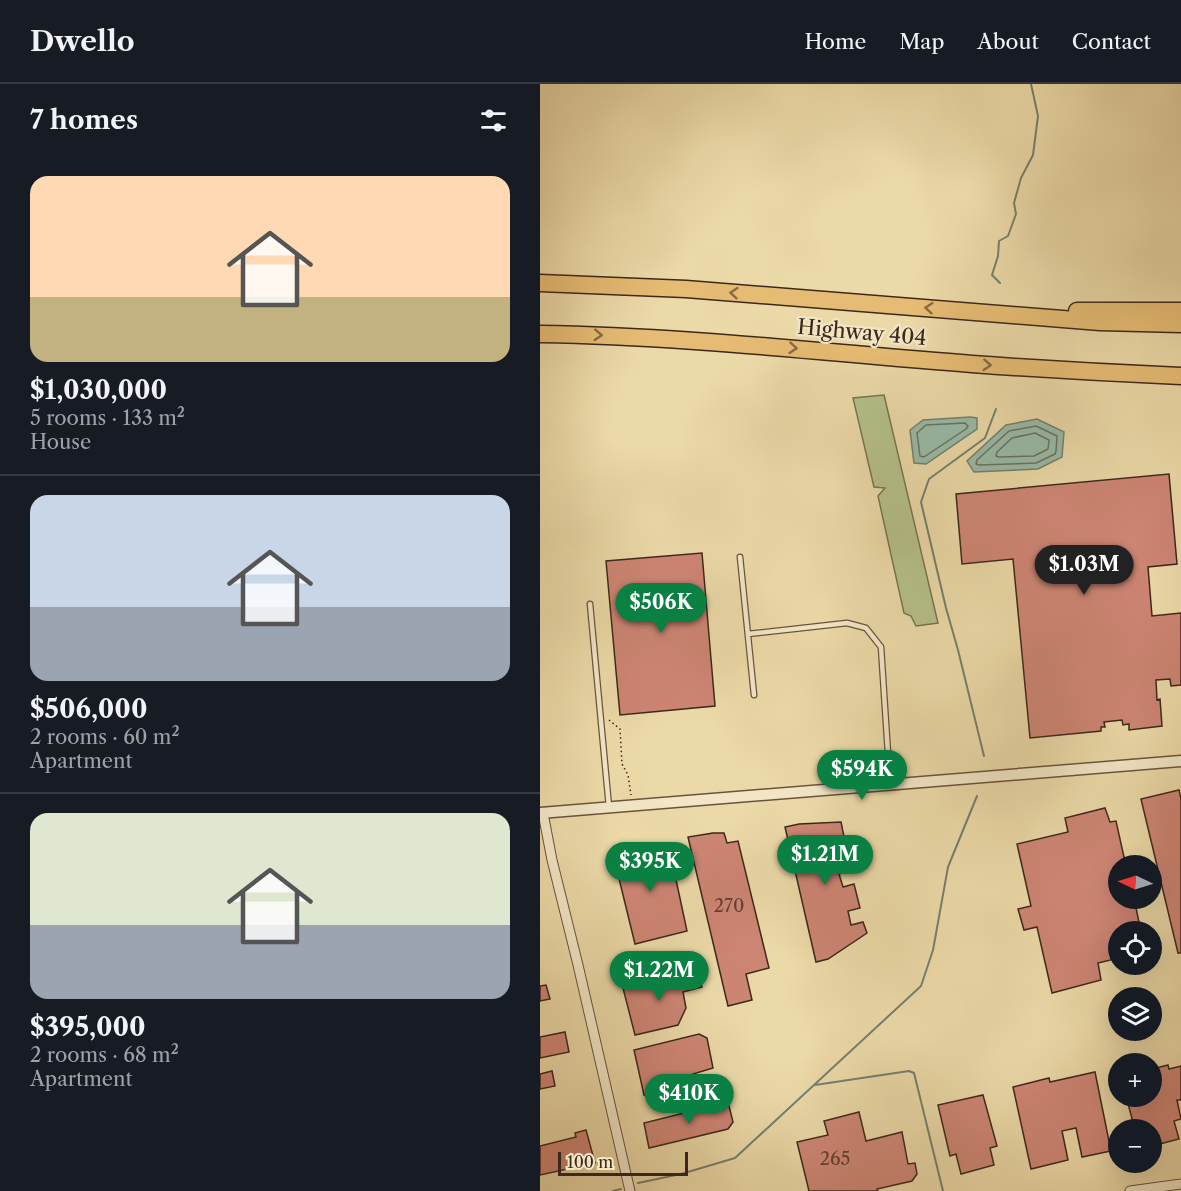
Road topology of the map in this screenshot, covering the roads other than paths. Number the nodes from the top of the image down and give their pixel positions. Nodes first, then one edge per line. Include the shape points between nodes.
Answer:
1 (540, 283) edge
2 (1181, 311) edge
3 (1029, 316) junction
4 (1181, 324) edge
5 (540, 334) edge
6 (1181, 375) edge
7 (740, 557) dead end
8 (590, 604) dead end
9 (748, 634) junction
10 (754, 694) dead end
11 (1181, 761) edge
12 (890, 784) junction
13 (609, 807) junction
14 (541, 813) edge
15 (1181, 1184) edge
16 (630, 1191) edge
17 (1130, 1191) edge

3 -> 1 highway, Highway 404 via 686,289
2 - 3 highway via 1068,311
3 - 4 highway, Highway 404
5 -> 6 highway, Highway 404 via 698,340 972,364
7 - 9 lane
8 - 13 lane
9 - 10 lane
9 - 12 lane via 847,623 866,628 881,647
11 - 12 street
12 - 13 street
13 - 14 street
14 - 16 street
15 - 17 street

